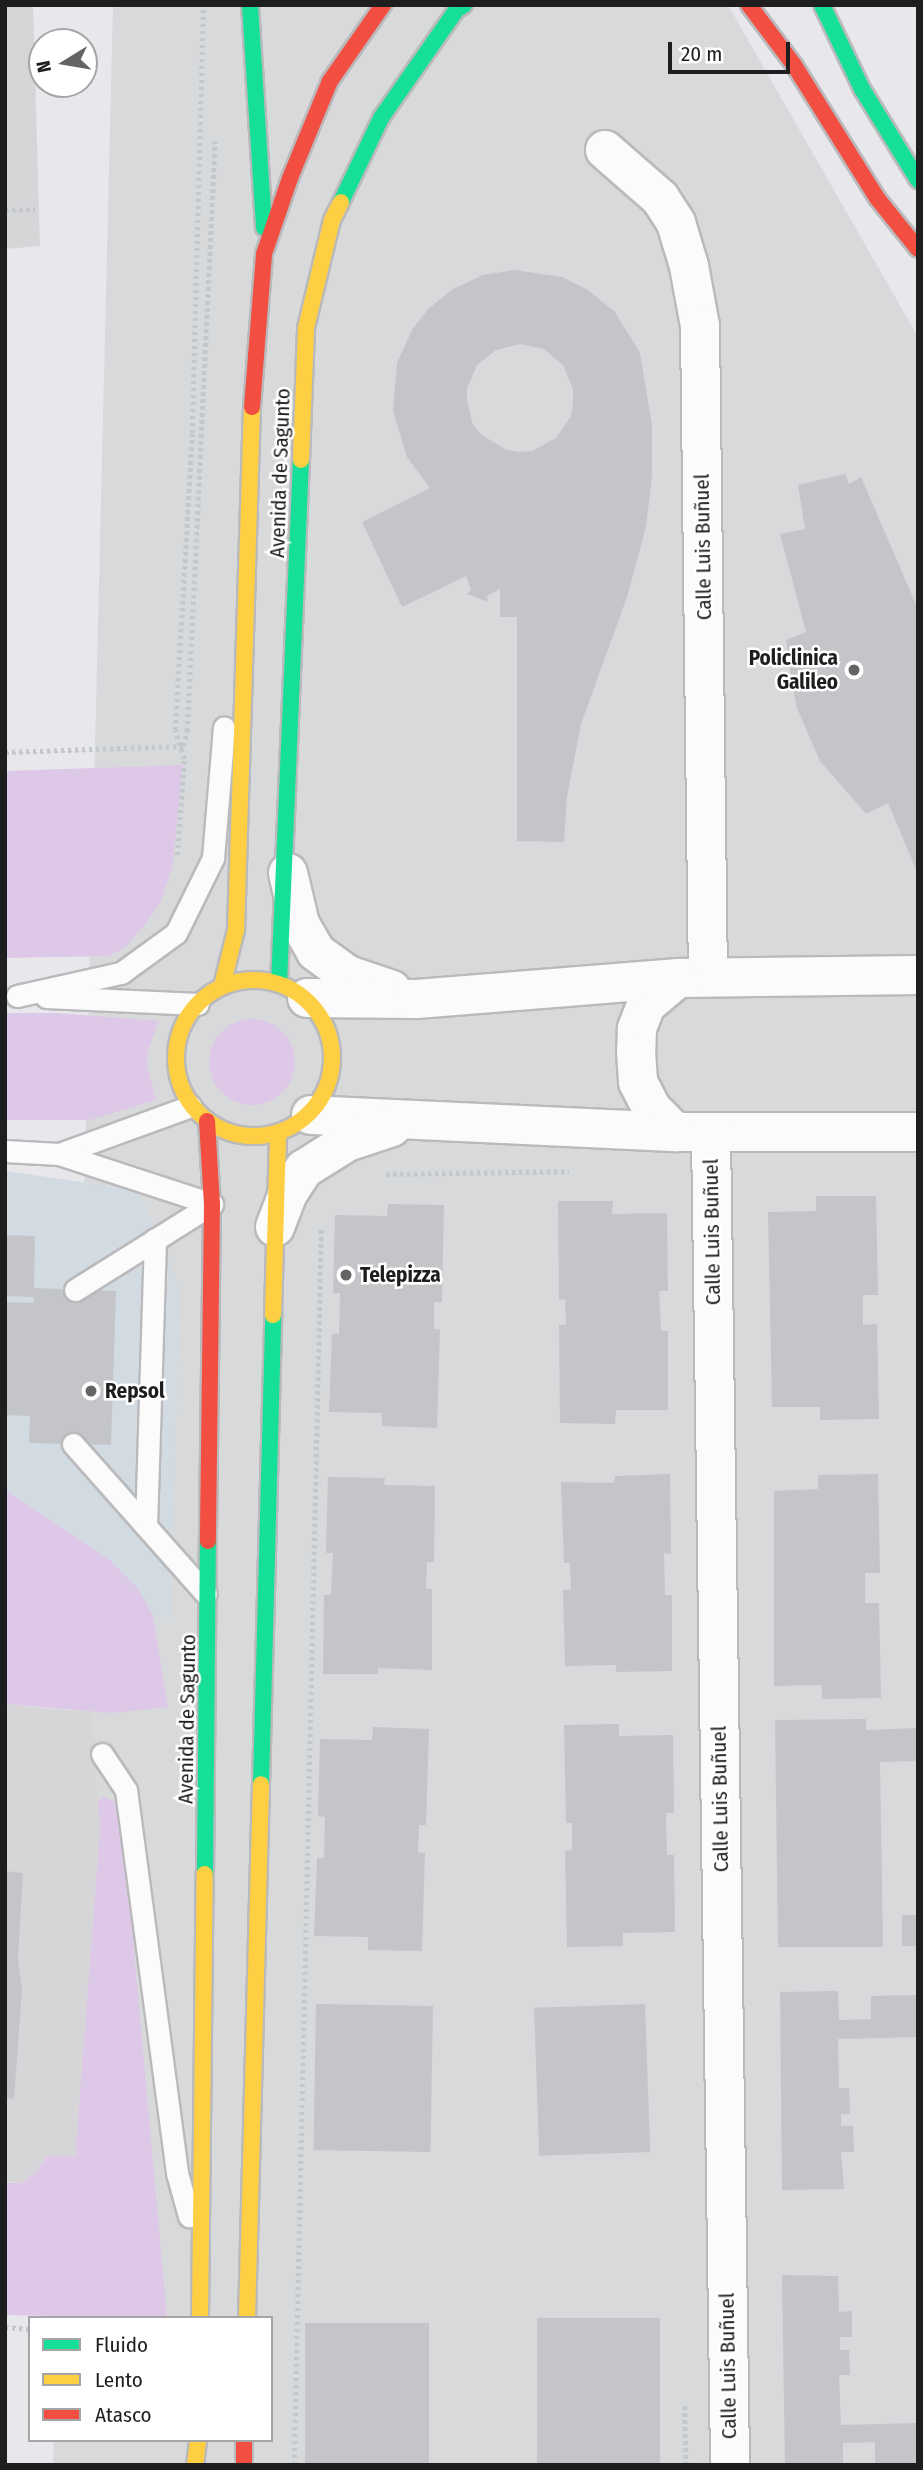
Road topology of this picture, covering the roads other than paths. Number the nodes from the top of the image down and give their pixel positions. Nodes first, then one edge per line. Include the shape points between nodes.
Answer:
1 (250, 5) edge
2 (383, 5) edge
3 (464, 5) edge
4 (749, 5) edge
5 (822, 5) edge
6 (605, 150) dead end
7 (918, 180) edge
8 (918, 249) edge
9 (264, 254) junction
10 (245, 573) junction
11 (286, 867) junction
12 (918, 975) edge
13 (693, 978) junction
14 (222, 986) junction
15 (293, 991) junction
16 (11, 996) edge
17 (418, 999) junction
18 (198, 1004) junction
19 (191, 1106) junction
20 (311, 1115) junction
21 (412, 1120) junction
22 (207, 1121) junction
23 (918, 1132) edge
24 (693, 1133) junction
25 (278, 1134) junction
26 (5, 1151) edge
27 (59, 1154) junction
28 (212, 1204) junction
29 (274, 1232) junction
30 (155, 1239) junction
31 (75, 1290) dead end
32 (73, 1444) dead end
33 (146, 1526) junction
34 (209, 1598) junction
35 (102, 1754) dead end
36 (201, 2256) junction
37 (200, 2316) edge
38 (247, 2316) edge
39 (198, 2442) edge
40 (195, 2465) edge
41 (730, 2465) edge

1 - 9 highway
2 - 9 highway, Avenida de Sagunto via 330,81
3 - 11 highway, Avenida de Sagunto via 381,118 332,220 306,328
4 - 8 highway via 787,53 877,198
5 - 7 highway via 862,89
6 - 13 street, Calle Luis Buñuel via 660,198 676,223 700,326
9 - 10 highway, Avenida de Sagunto via 252,383
10 - 14 highway, Avenida de Sagunto via 236,930
10 - 16 lane via 230,640 214,859 176,933 121,973
11 - 15 highway, Avenida de Sagunto
11 - 17 street via 300,924 316,952 348,975
12 - 13 street
13 - 17 street
13 - 24 street via 646,1005 637,1029 636,1052 638,1082 652,1109
14 - 15 highway via 250,979
14 - 18 highway
15 - 17 street
15 - 20 highway via 330,1034 331,1078
16 - 18 lane
18 - 19 highway via 179,1035 177,1072
19 - 22 highway
19 - 27 lane
20 - 21 street
20 - 25 highway
21 - 24 street
21 - 29 street via 346,1142 304,1169 286,1195
22 - 25 highway via 240,1136
22 - 28 highway, Avenida de Sagunto
23 - 24 street
24 - 41 street, Calle Luis Buñuel
25 - 29 highway
26 - 27 lane
27 - 28 lane
28 - 30 lane
28 - 34 highway, Avenida de Sagunto
29 - 38 highway
30 - 31 lane
30 - 33 lane
32 - 33 lane
33 - 34 lane
34 - 36 highway, Avenida de Sagunto
35 - 36 lane via 126,1790 177,2172
36 - 37 highway, Avenida de Sagunto
39 - 40 highway

